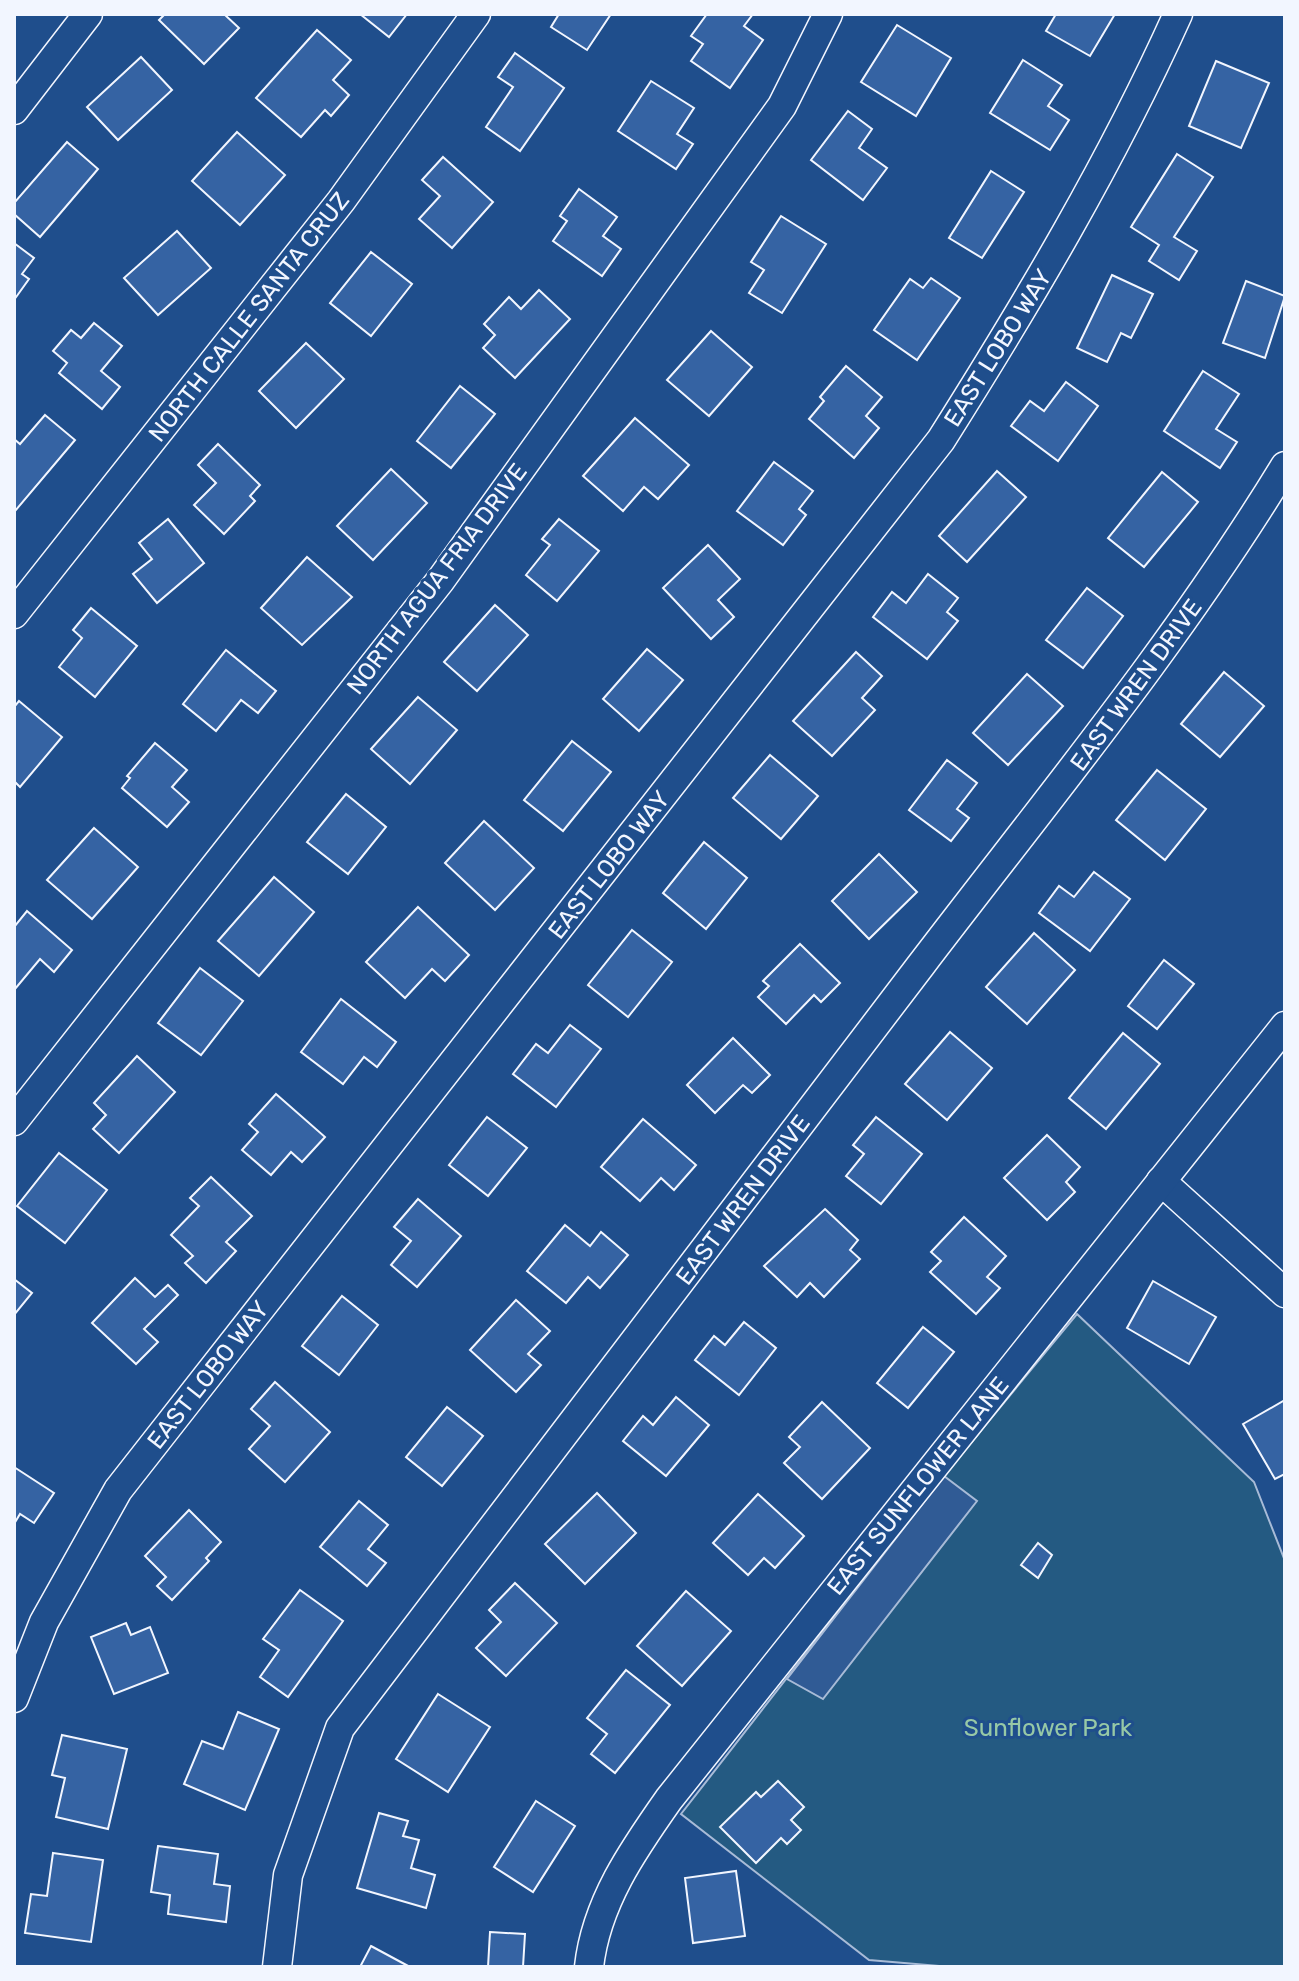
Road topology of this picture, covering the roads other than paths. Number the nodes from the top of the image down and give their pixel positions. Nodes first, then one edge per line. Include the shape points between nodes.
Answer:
1 (88, 14) edge
2 (476, 14) edge
3 (828, 14) edge
4 (1178, 14) edge
5 (14, 110) edge
6 (1285, 466) edge
7 (14, 614) edge
8 (1285, 1026) edge
9 (14, 1121) edge
10 (1161, 1181) junction
11 (1285, 1293) edge
12 (14, 1698) edge
13 (277, 1967) edge
14 (589, 1967) edge

1 - 5 street
2 - 7 street, NORTH CALLE SANTA CRUZ via 341,201
3 - 9 street, NORTH AGUA FRIA DRIVE via 782,106 440,581
4 - 12 street, EAST LOBO WAY via 1146,86 1037,289 941,440 118,1490 44,1622
6 - 13 street, EAST WREN DRIVE via 1234,549 1110,724 340,1728 288,1875
8 - 10 street, EAST SUNFLOWER LANE
10 - 11 street
10 - 14 street, EAST SUNFLOWER LANE via 669,1799 620,1870 591,1946

